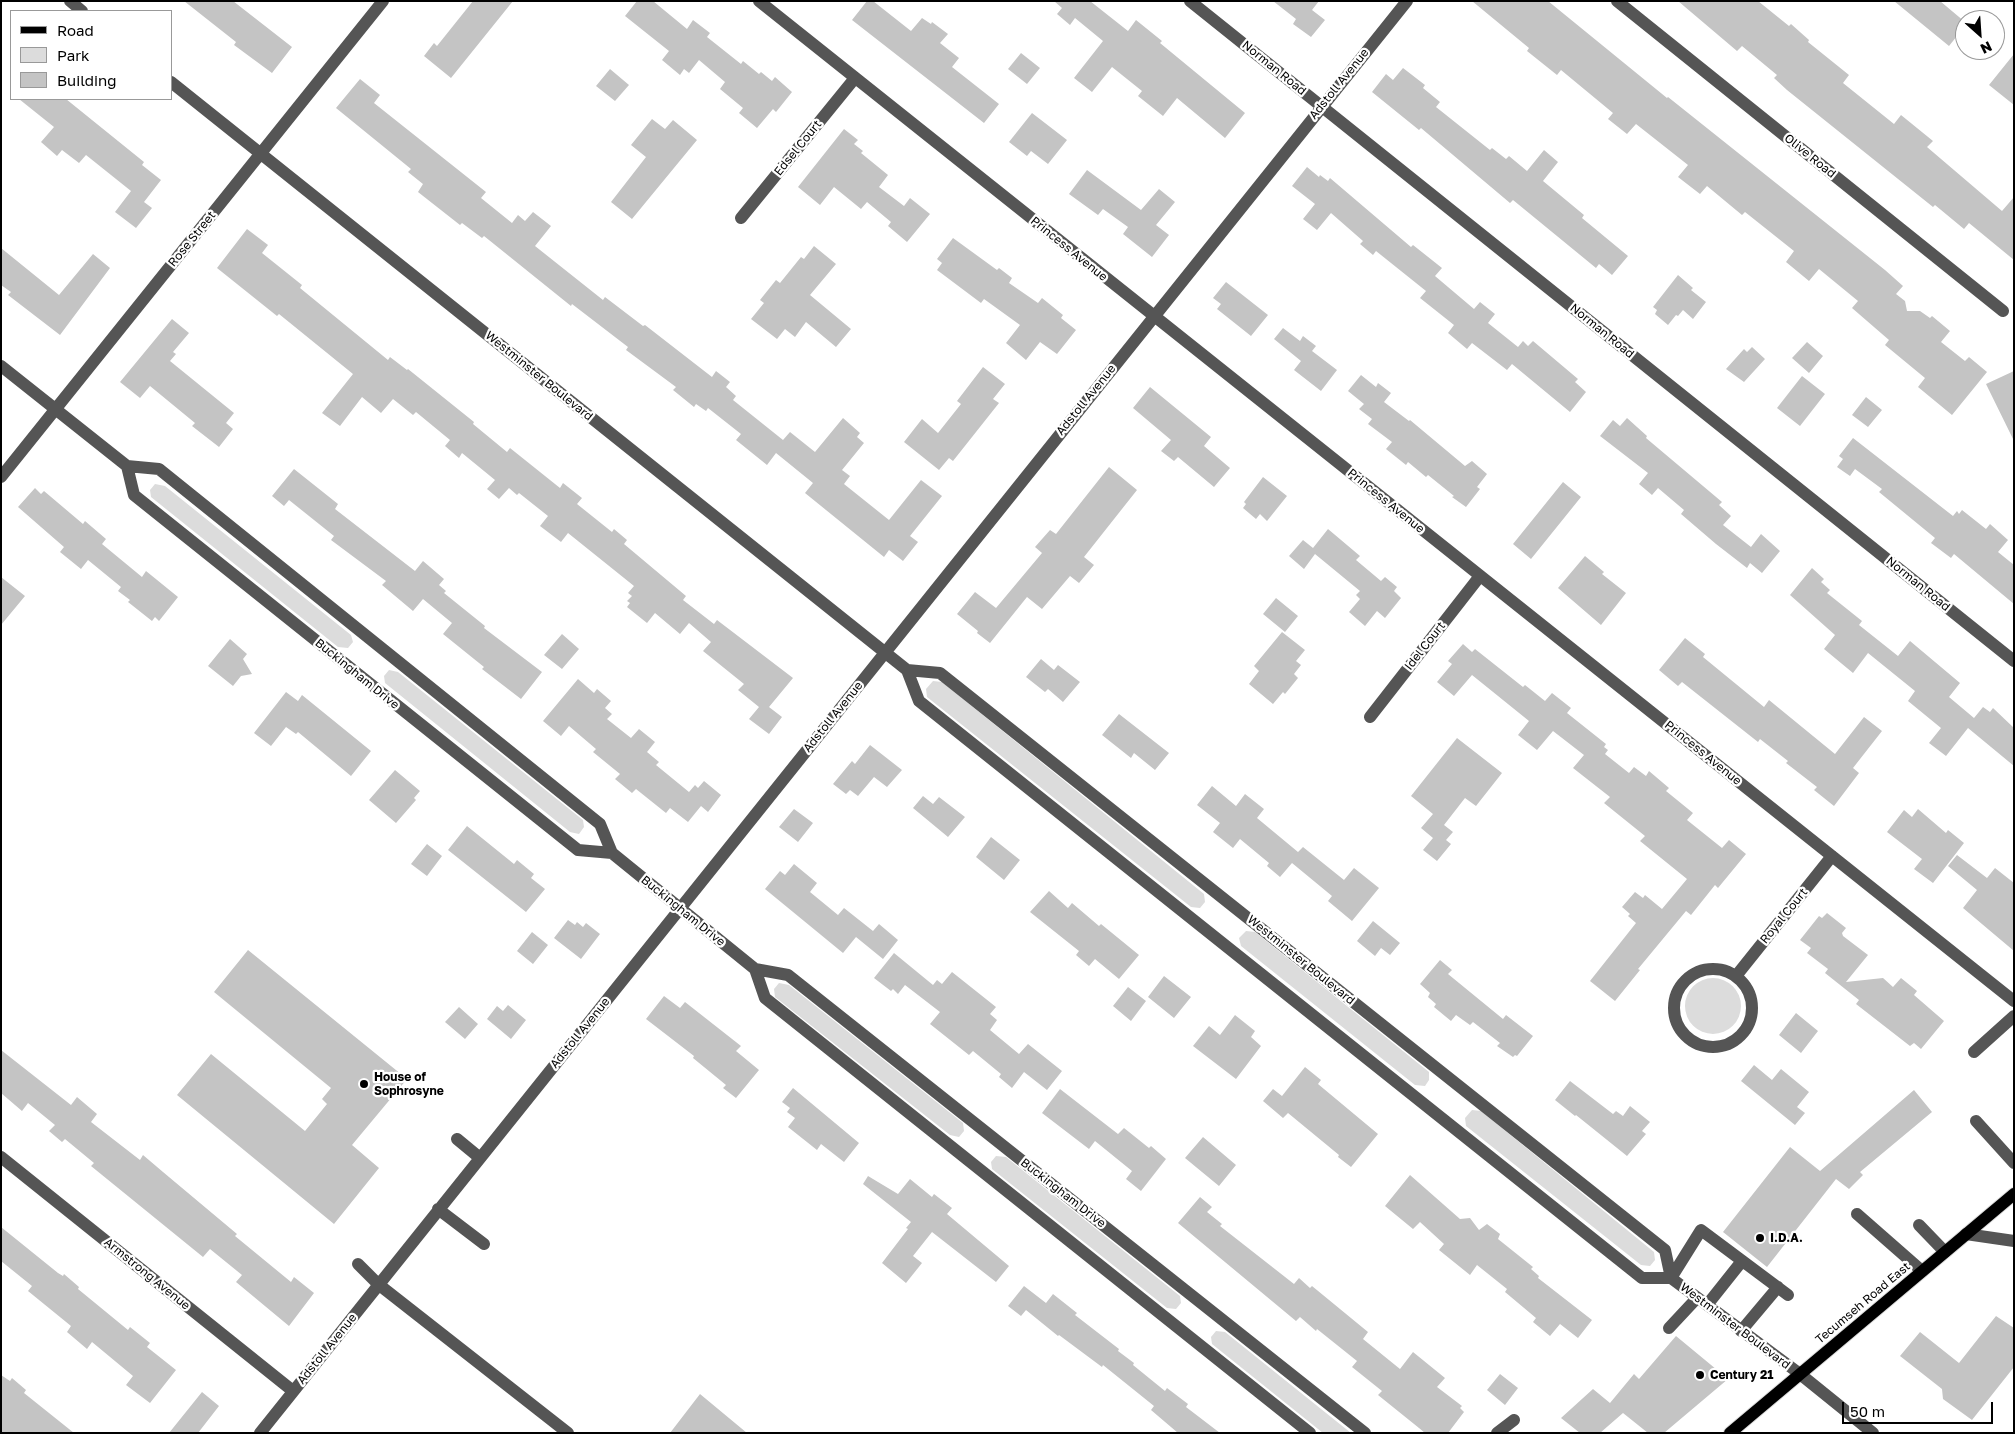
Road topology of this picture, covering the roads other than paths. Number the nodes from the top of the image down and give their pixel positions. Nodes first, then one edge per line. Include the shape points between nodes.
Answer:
1 (70, 1) edge
2 (383, 1) edge
3 (759, 1) edge
4 (1190, 1) edge
5 (1407, 1) edge
6 (1617, 1) edge
7 (81, 10) edge
8 (855, 78) junction
9 (172, 83) edge
10 (1321, 106) junction
11 (261, 154) junction
12 (742, 218) dead end
13 (2003, 310) dead end
14 (1154, 316) junction
15 (1, 366) edge
16 (56, 409) junction
17 (127, 466) junction
18 (1, 477) edge
19 (1480, 576) junction
20 (884, 652) junction
21 (2014, 661) edge
22 (908, 670) junction
23 (1370, 717) dead end
24 (612, 853) junction
25 (1832, 856) junction
26 (680, 908) junction
27 (755, 969) junction
28 (1736, 976) junction
29 (2014, 1001) edge
30 (2014, 1016) edge
31 (1974, 1052) dead end
32 (1976, 1121) dead end
33 (457, 1139) dead end
34 (1, 1157) edge
35 (480, 1158) junction
36 (2014, 1162) edge
37 (2014, 1194) edge
38 (438, 1209) junction
39 (1857, 1214) dead end
40 (1918, 1225) dead end
41 (1966, 1234) junction
42 (2014, 1241) edge
43 (484, 1244) dead end
44 (1945, 1252) junction
45 (1742, 1261) junction
46 (358, 1264) dead end
47 (1922, 1271) junction
48 (1671, 1278) junction
49 (378, 1284) junction
50 (1702, 1301) junction
51 (1669, 1328) dead end
52 (1741, 1331) junction
53 (1800, 1374) junction
54 (293, 1391) junction
55 (1514, 1420) dead end
56 (260, 1433) edge
57 (568, 1433) edge
58 (1310, 1433) edge
59 (1365, 1433) edge
60 (1498, 1433) edge
61 (1730, 1433) edge
62 (1874, 1433) edge

1 - 7 street
2 - 11 street, Rose Street
3 - 8 street, Princess Avenue
4 - 10 street, Norman Road
5 - 10 street, Adstoll Avenue
6 - 13 street, Olive Road
8 - 12 street, Edsel Court
8 - 14 street, Princess Avenue
9 - 11 street, Westminster Boulevard
10 - 14 street, Adstoll Avenue
10 - 21 street, Norman Road
11 - 16 street, Rose Street
11 - 20 street, Westminster Boulevard
14 - 19 street, Princess Avenue
14 - 20 street, Adstoll Avenue
15 - 16 street
16 - 17 street
16 - 18 street, Rose Street
17 - 24 street, Buckingham Drive via 159,469 167,475 600,824
17 - 24 street, Buckingham Drive via 134,495 562,838 578,850
19 - 23 street, Idel Court
19 - 25 street, Princess Avenue
20 - 22 street, Westminster Boulevard
20 - 26 street, Adstoll Avenue
22 - 48 street, Westminster Boulevard via 919,700 1634,1272 1642,1278
22 - 48 street, Westminster Boulevard via 940,672 1665,1250
24 - 26 street, Buckingham Drive
25 - 28 street, Royal Court
25 - 29 street, Princess Avenue
26 - 27 street, Buckingham Drive
26 - 35 street, Adstoll Avenue
27 - 58 street via 765,998
27 - 59 street, Buckingham Drive via 788,975
28 - 28 street via 1749,991 1752,1005 1745,1030 1737,1039 1716,1047 1692,1041 1676,1022 1673,1008 1679,987 1703,969 1716,968
30 - 31 street
32 - 36 street
33 - 35 street
34 - 54 street, Armstrong Avenue
35 - 38 street, Adstoll Avenue
37 - 41 main road, Tecumseh Road East
38 - 43 street
38 - 49 street, Adstoll Avenue
39 - 47 street
40 - 44 street
41 - 42 street
41 - 44 main road, Tecumseh Road East
44 - 47 main road, Tecumseh Road East
45 - 48 street via 1701,1230
45 - 50 street
45 - 52 street via 1783,1291
46 - 49 street
47 - 53 main road, Tecumseh Road East
48 - 50 street, Westminster Boulevard
49 - 54 street, Adstoll Avenue
49 - 57 street
50 - 51 street
50 - 52 street, Westminster Boulevard
52 - 53 street, Westminster Boulevard
53 - 61 main road, Tecumseh Road East
53 - 62 street, Westminster Boulevard
54 - 56 street, Adstoll Avenue
55 - 60 street

